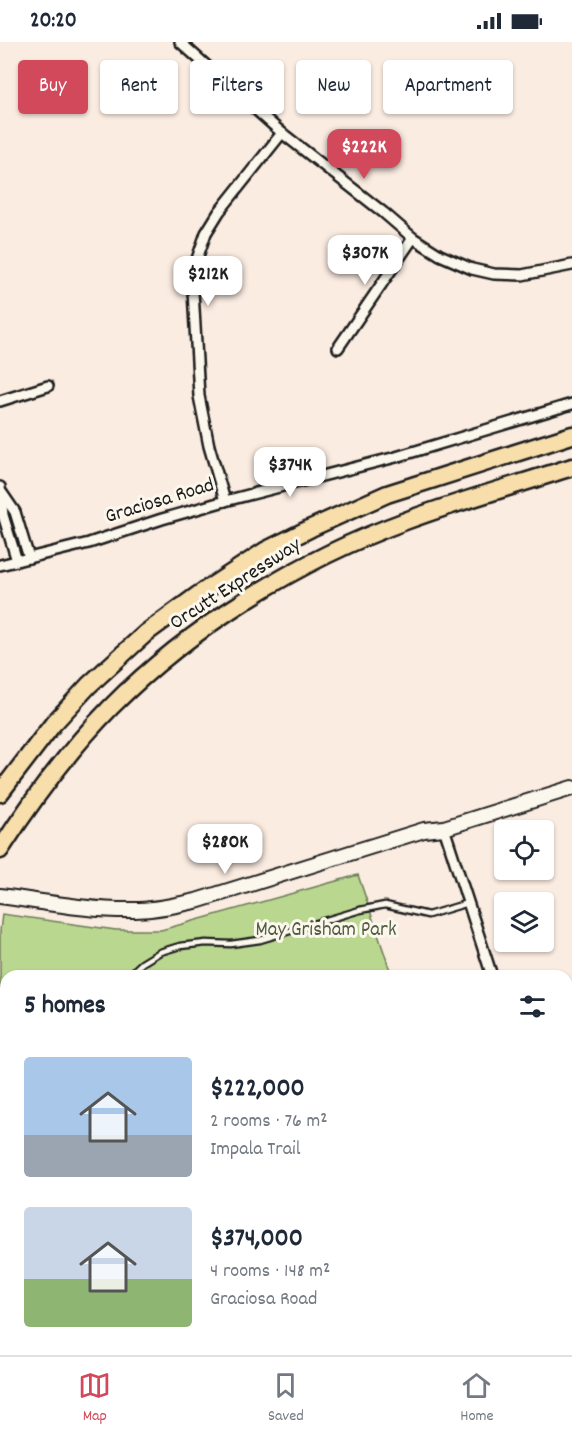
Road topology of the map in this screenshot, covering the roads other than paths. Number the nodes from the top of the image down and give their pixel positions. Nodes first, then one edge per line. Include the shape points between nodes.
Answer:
1 (180, 42) edge
2 (282, 133) junction
3 (413, 238) junction
4 (572, 265) edge
5 (338, 348) dead end
6 (48, 386) dead end
7 (0, 401) edge
8 (572, 404) edge
9 (572, 435) edge
10 (572, 467) edge
11 (1, 489) edge
12 (225, 501) junction
13 (29, 558) junction
14 (17, 561) junction
15 (0, 565) edge
16 (572, 788) edge
17 (0, 793) edge
18 (444, 828) junction
19 (0, 850) edge
20 (0, 896) edge
21 (468, 903) junction
22 (0, 905) edge
23 (134, 970) edge
24 (490, 970) edge

1 - 2 street
2 - 3 street
2 - 12 street via 219,212 206,233 196,262 193,291 199,396
3 - 4 street via 440,255 494,274 522,275
3 - 5 street
6 - 7 street
8 - 12 street, Graciosa Road via 396,458
9 - 17 highway, Orcutt Expressway via 387,494 265,551 146,633 89,685
10 - 19 highway, Orcutt Expressway via 408,520 336,550 279,579 214,621 111,707 40,792
11 - 13 street via 15,512
11 - 14 street via 3,515
12 - 13 street, Graciosa Road
13 - 14 street, Graciosa Road
14 - 15 street, Graciosa Road
16 - 18 main road
18 - 20 main road via 424,830 196,901 158,908 92,908
18 - 21 street
18 - 22 main road via 428,838 197,909 159,917 94,916
21 - 23 lane via 428,915 385,905 260,940 180,946 160,952
21 - 24 street

